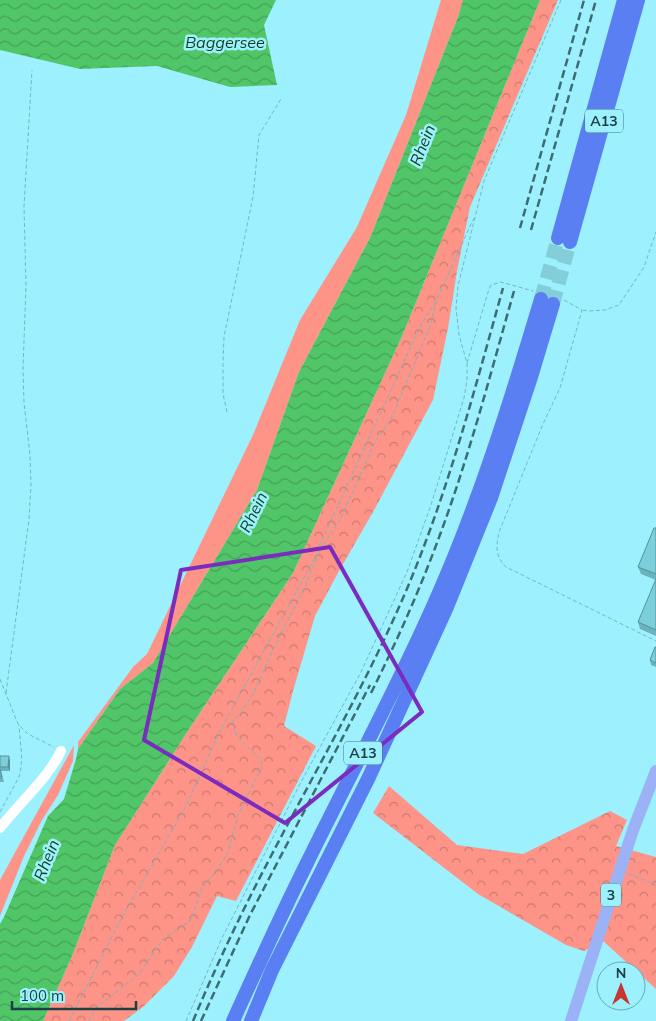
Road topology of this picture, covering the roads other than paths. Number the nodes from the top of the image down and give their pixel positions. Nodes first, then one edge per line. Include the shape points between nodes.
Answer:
1 (624, 0) edge
2 (638, 0) edge
3 (61, 750) road end
4 (656, 771) edge
5 (0, 828) edge
6 (233, 1021) edge
7 (251, 1021) edge
8 (571, 1021) edge

1 - 2 highway, A13 via 564,240
3 - 5 lane via 35,788
4 - 8 main road, 3 via 632,830
6 - 7 highway, A13 via 302,872 406,666 479,493 519,373 553,301 491,498 447,607 373,768 272,970

